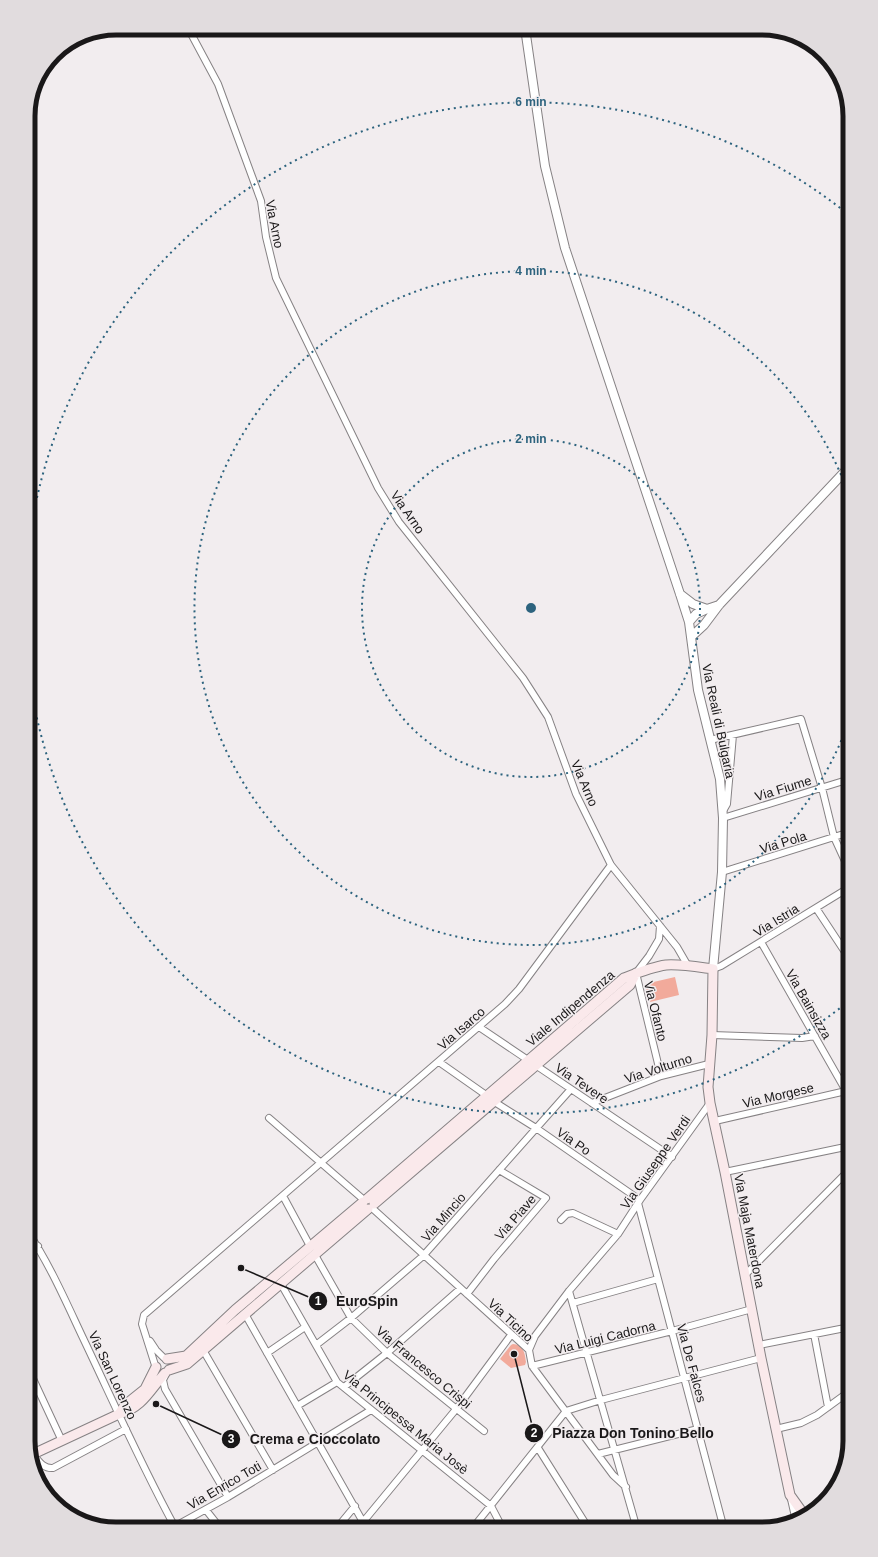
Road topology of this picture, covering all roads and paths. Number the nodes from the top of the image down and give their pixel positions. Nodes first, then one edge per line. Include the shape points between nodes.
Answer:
1 (192, 35) edge
2 (526, 35) edge
3 (843, 473) edge
4 (680, 594) junction
5 (719, 605) junction
6 (706, 609) junction
7 (689, 622) junction
8 (692, 636) junction
9 (733, 735) junction
10 (710, 740) junction
11 (843, 782) edge
12 (822, 788) junction
13 (723, 815) junction
14 (843, 835) edge
15 (834, 838) junction
16 (843, 857) edge
17 (611, 865) junction
18 (722, 872) junction
19 (843, 891) edge
20 (816, 908) junction
21 (660, 926) junction
22 (761, 942) junction
23 (843, 949) edge
24 (688, 966) junction
25 (713, 969) junction
26 (636, 973) junction
27 (479, 1027) junction
28 (712, 1036) junction
29 (815, 1036) junction
30 (439, 1062) junction
31 (532, 1063) junction
32 (709, 1064) junction
33 (661, 1076) junction
34 (843, 1086) edge
35 (571, 1089) junction
36 (843, 1092) edge
37 (490, 1098) junction
38 (592, 1103) junction
39 (710, 1103) junction
40 (269, 1118) dead end
41 (715, 1121) junction
42 (536, 1128) junction
43 (843, 1147) edge
44 (672, 1157) junction
45 (320, 1163) junction
46 (499, 1170) junction
47 (725, 1172) junction
48 (843, 1179) edge
49 (283, 1196) junction
50 (639, 1202) junction
51 (368, 1204) junction
52 (561, 1220) dead end
53 (618, 1234) junction
54 (35, 1242) edge
55 (38, 1246) junction
56 (310, 1246) junction
57 (35, 1250) edge
58 (314, 1255) junction
59 (424, 1256) junction
60 (745, 1275) junction
61 (658, 1279) junction
62 (281, 1284) junction
63 (460, 1289) junction
64 (570, 1291) junction
65 (467, 1294) junction
66 (573, 1303) junction
67 (752, 1309) junction
68 (245, 1314) junction
69 (351, 1318) junction
70 (305, 1327) junction
71 (843, 1328) edge
72 (145, 1331) junction
73 (672, 1331) junction
74 (814, 1334) junction
75 (512, 1335) junction
76 (316, 1345) junction
77 (758, 1345) junction
78 (203, 1350) junction
79 (529, 1350) junction
80 (588, 1352) junction
81 (267, 1353) junction
82 (387, 1353) junction
83 (761, 1358) junction
84 (165, 1359) junction
85 (156, 1366) junction
86 (532, 1366) junction
87 (167, 1371) junction
88 (684, 1378) junction
89 (337, 1382) junction
90 (35, 1383) edge
91 (344, 1387) junction
92 (843, 1396) edge
93 (601, 1400) junction
94 (297, 1406) junction
95 (828, 1407) junction
96 (457, 1408) junction
97 (372, 1410) junction
98 (566, 1411) junction
99 (119, 1414) junction
100 (126, 1429) junction
101 (698, 1429) junction
102 (776, 1429) junction
103 (484, 1431) dead end
104 (62, 1440) junction
105 (319, 1443) junction
106 (538, 1448) junction
107 (615, 1450) junction
108 (36, 1451) edge
109 (421, 1451) junction
110 (598, 1454) junction
111 (38, 1461) edge
112 (273, 1470) junction
113 (626, 1487) junction
114 (790, 1495) junction
115 (228, 1497) junction
116 (355, 1506) junction
117 (491, 1506) junction
118 (206, 1510) junction
119 (802, 1511) edge
120 (795, 1515) edge
121 (170, 1522) edge
122 (184, 1522) edge
123 (215, 1522) edge
124 (342, 1522) edge
125 (363, 1522) joint
126 (478, 1522) edge
127 (499, 1522) edge
128 (585, 1522) edge
129 (635, 1522) edge
130 (722, 1522) edge

1 - 17 street, Via Arno via 218,84 261,201 276,278 378,488 399,522 523,678 548,717 576,794
2 - 4 street, Via Reali di Bulgaria via 545,166 565,248
3 - 5 street
4 - 6 street
4 - 7 street, Via Reali di Bulgaria
5 - 6 street
5 - 8 street
6 - 7 street via 696,614
7 - 8 street, Via Reali di Bulgaria
8 - 10 street, Via Reali di Bulgaria via 695,673
9 - 10 street
9 - 12 street via 802,719
9 - 13 street, Via Reali di Bulgaria
10 - 13 street, Via Reali di Bulgaria via 720,779
11 - 12 street, Via Fiume
12 - 13 street, Via Fiume
12 - 15 street
13 - 18 street, Via Reali di Bulgaria
14 - 15 street, Via Pola
15 - 16 street
15 - 18 street, Via Pola
17 - 21 street, Via Arno
17 - 27 street, Via Isarco via 519,989
18 - 25 street, Via Reali di Bulgaria
19 - 20 street, Via Istria
20 - 22 street, Via Istria
20 - 23 street
21 - 24 street, Via Arno
21 - 26 street via 659,939
22 - 25 street, Via Istria
22 - 29 street, Via Bainsizza
24 - 25 main road, Viale Indipendenza
24 - 26 main road, Viale Indipendenza via 666,965
25 - 28 main road, Via Maja Materdona
26 - 31 main road, Viale Indipendenza via 624,978
26 - 33 street, Via Ofanto
27 - 30 street, Via Isarco
27 - 31 street, Via Tevere
28 - 29 street
28 - 32 main road, Via Maja Materdona
29 - 34 street, Via Bainsizza
30 - 37 street, Via Po
30 - 45 street, Via Isarco
31 - 35 street, Via Tevere
31 - 37 main road, Viale Indipendenza
32 - 33 street, Via Volturno
32 - 39 main road, Via Maja Materdona
33 - 38 street, Via Volturno
35 - 38 street, Via Tevere
35 - 42 street, Via Mincio
36 - 41 street, Via Morgese
37 - 42 street, Via Po
37 - 51 main road, Viale Indipendenza
38 - 44 street, Via Tevere
39 - 41 main road, Via Maja Materdona
39 - 44 street, Via Giuseppe Verdi
40 - 45 street, Via Ticino
41 - 47 main road, Via Maja Materdona
42 - 46 street, Via Mincio
42 - 50 street, Via Po
43 - 47 street
44 - 50 street, Via Giuseppe Verdi
45 - 49 street, Via Isarco
45 - 51 street, Via Ticino
46 - 59 street, Via Mincio
46 - 65 street, Via Piave via 546,1198
47 - 60 main road, Via Maja Materdona
48 - 60 street
49 - 56 street
49 - 72 street, Via Isarco via 144,1315 142,1324
50 - 53 street, Via Giuseppe Verdi
50 - 61 street, Via De Falces
51 - 56 main road, Viale Indipendenza
51 - 58 main road, Viale Indipendenza
51 - 59 street, Via Ticino
52 - 53 street via 567,1214 573,1213
53 - 64 street, Via Giuseppe Verdi
54 - 55 street, Via San Lorenzo
55 - 57 street
55 - 99 street, Via San Lorenzo
56 - 84 main road, Viale Indipendenza via 186,1356
58 - 62 main road, Viale Indipendenza
58 - 69 street, Via Francesco Crispi
59 - 63 street, Via Ticino
59 - 69 street, Via Mincio
60 - 67 main road, Via Maja Materdona
61 - 66 street
61 - 73 street, Via De Falces
62 - 68 main road, Viale Indipendenza
62 - 70 street, Via Principessa Maria Josè
63 - 65 street, Via Ticino
63 - 82 street
64 - 66 street
64 - 79 street, Via Giuseppe Verdi via 535,1336
65 - 75 street, Via Ticino
66 - 80 street
67 - 73 street, Via Luigi Cadorna
67 - 77 main road, Via Maja Materdona
68 - 78 main road, Viale Indipendenza
68 - 81 street
69 - 76 street, Via Mincio
69 - 82 street, Via Francesco Crispi
70 - 76 street, Via Principessa Maria Josè
70 - 81 street
71 - 74 street
72 - 84 street via 156,1350
72 - 85 street
73 - 80 street, Via Luigi Cadorna
73 - 88 street, Via De Falces
74 - 77 street
74 - 95 street
75 - 79 street, Via Ticino
75 - 96 street
76 - 89 street, Via Principessa Maria Josè
77 - 83 main road, Via Maja Materdona
78 - 87 main road, Viale Indipendenza via 187,1364
78 - 112 street
79 - 86 street, Via Ticino
80 - 86 street, Via Luigi Cadorna
80 - 93 street
81 - 94 street
82 - 91 street
82 - 96 street, Via Francesco Crispi
83 - 88 street
83 - 102 main road, Via Maja Materdona
84 - 85 main road via 158,1360
84 - 87 main road via 170,1363
85 - 87 main road via 160,1373
85 - 99 main road via 146,1389 125,1405
86 - 98 street, Via Ticino
87 - 99 main road via 143,1400 130,1411
87 - 115 street via 163,1380 165,1389
88 - 93 street
88 - 101 street, Via De Falces
89 - 91 street, Via Principessa Maria Josè
89 - 94 street
90 - 104 street
91 - 97 street, Via Principessa Maria Josè
92 - 95 street
93 - 98 street
93 - 107 street
94 - 105 street
95 - 102 street via 801,1423
96 - 103 street, Via Francesco Crispi
96 - 109 street
97 - 105 street, Via Enrico Toti
97 - 109 street, Via Principessa Maria Josè
98 - 106 street
98 - 110 street, Via Ticino
99 - 100 street, Via San Lorenzo
99 - 104 main road
100 - 111 street via 53,1468 49,1469
100 - 121 street, Via San Lorenzo
101 - 107 street
101 - 130 street, Via De Falces
102 - 114 main road, Via Maja Materdona
104 - 108 main road
105 - 112 street, Via Enrico Toti
105 - 116 street
106 - 117 street
106 - 128 street
107 - 110 street
107 - 113 street
109 - 117 street, Via Principessa Maria Josè
109 - 125 street
110 - 113 street, Via Ticino via 613,1475
112 - 115 street, Via Enrico Toti
113 - 129 street
114 - 119 main road, Via Maja Materdona
114 - 120 street, Via Maja Materdona
115 - 118 street, Via Enrico Toti
116 - 124 street
116 - 125 street
117 - 126 street
117 - 127 street
118 - 122 street, Via Enrico Toti
118 - 123 street

